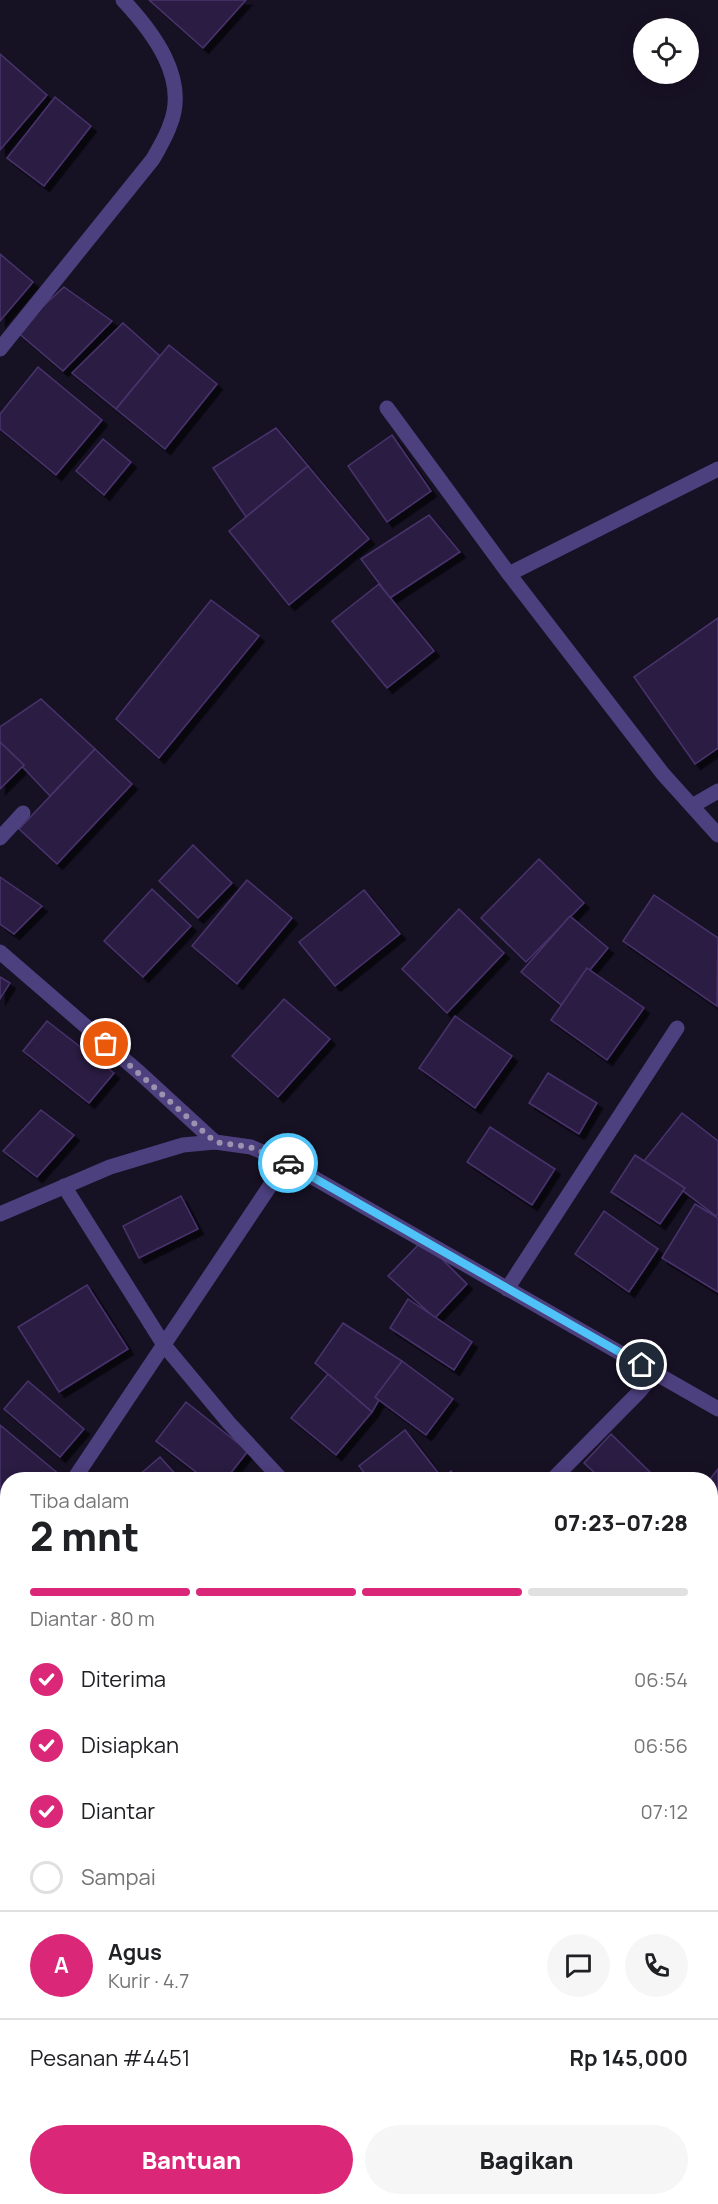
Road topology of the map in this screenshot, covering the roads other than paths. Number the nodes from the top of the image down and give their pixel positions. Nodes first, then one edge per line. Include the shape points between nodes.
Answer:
1 (123, 0) edge
2 (0, 349) edge
3 (387, 408) dead end
4 (718, 469) edge
5 (509, 574) junction
6 (718, 791) edge
7 (692, 806) junction
8 (23, 813) dead end
9 (718, 836) edge
10 (0, 838) edge
11 (0, 952) edge
12 (676, 1028) dead end
13 (215, 1142) junction
14 (286, 1162) junction
15 (64, 1186) junction
16 (0, 1214) edge
17 (507, 1289) junction
18 (164, 1345) junction
19 (655, 1373) junction
20 (718, 1408) edge
21 (79, 1472) edge
22 (274, 1472) edge
23 (560, 1472) edge

1 - 2 street via 143,21 171,68 176,98 171,124 153,159
3 - 5 street
4 - 5 street
5 - 7 street
6 - 7 street
7 - 9 street
8 - 10 street
11 - 13 street
12 - 17 street
13 - 14 street via 250,1147
13 - 15 street via 162,1151
14 - 17 street
14 - 18 street
15 - 16 street
15 - 18 street
17 - 19 street
18 - 21 street
18 - 22 street
19 - 20 street
19 - 23 street

